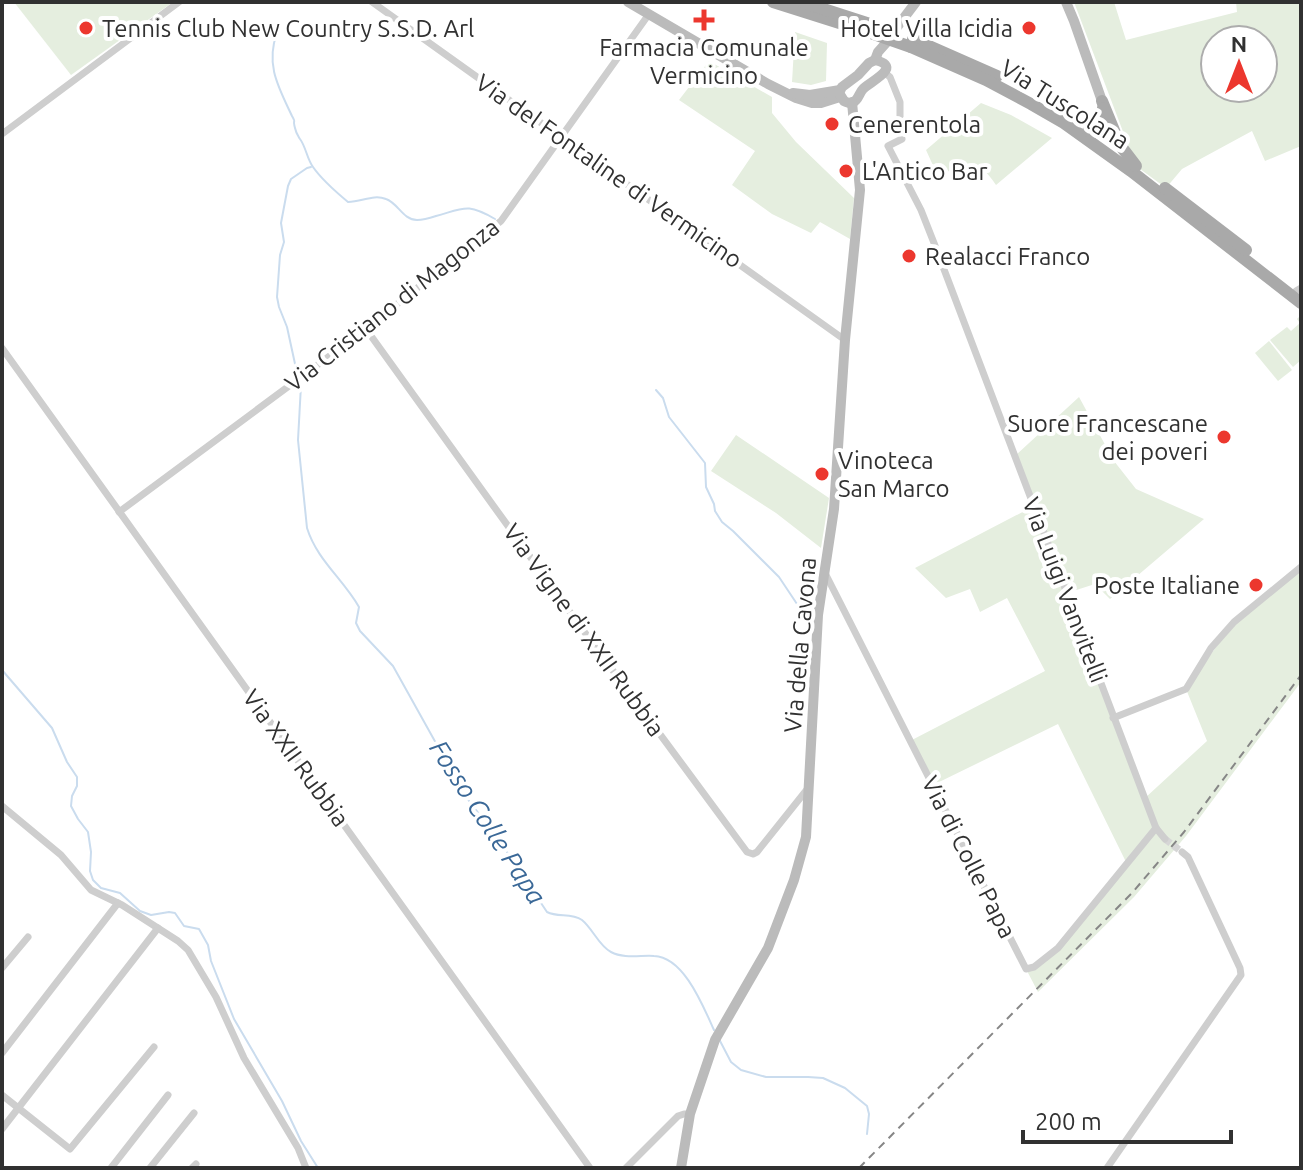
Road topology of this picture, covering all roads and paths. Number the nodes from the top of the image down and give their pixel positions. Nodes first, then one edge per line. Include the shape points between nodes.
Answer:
1 (179, 2) edge
2 (372, 2) edge
3 (628, 2) edge
4 (773, 2) edge
5 (802, 2) edge
6 (916, 2) edge
7 (1066, 2) edge
8 (649, 14) junction
9 (897, 27) dead end
10 (872, 29) junction
11 (912, 43) junction
12 (880, 68) junction
13 (840, 94) junction
14 (1102, 101) junction
15 (852, 102) junction
16 (1088, 131) junction
17 (2, 134) edge
18 (561, 138) junction
19 (1136, 166) junction
20 (1300, 294) edge
21 (366, 329) junction
22 (845, 340) junction
23 (2, 348) edge
24 (119, 512) junction
25 (1301, 567) edge
26 (825, 572) junction
27 (1113, 718) junction
28 (810, 785) junction
29 (2, 806) edge
30 (1156, 828) junction
31 (1165, 839) tunnel mouth
32 (1182, 852) tunnel mouth
33 (118, 903) junction
34 (158, 928) junction
35 (28, 937) dead end
36 (2, 968) edge
37 (154, 1047) dead end
38 (2, 1053) edge
39 (2, 1095) edge
40 (168, 1095) dead end
41 (19, 1108) junction
42 (194, 1113) dead end
43 (690, 1114) junction
44 (2, 1129) edge
45 (111, 1168) edge
46 (150, 1168) edge
47 (306, 1168) edge
48 (590, 1168) edge
49 (626, 1168) edge
50 (681, 1168) edge
51 (1107, 1168) edge

1 - 17 street
2 - 18 street, Via del Fontaline di Vermicino
3 - 8 main road
4 - 10 main road, Via Tuscolana
5 - 10 main road, Via Tuscolana
6 - 9 main road
7 - 14 main road
8 - 13 main road via 796,98 821,103
8 - 18 street, Via Cristiano di Magonza
10 - 11 main road, Via Tuscolana
11 - 16 main road, Via Tuscolana via 981,68
11 - 20 main road, Via Tuscolana via 1064,123
12 - 13 main road via 869,63
12 - 15 main road
12 - 27 street, Via Luigi Vanvitelli via 901,108 902,139 888,146 934,243
13 - 15 main road
14 - 16 main road via 1103,123
14 - 19 main road via 1120,145
15 - 22 main road, Via della Cavona via 860,190
16 - 19 main road, Via Tuscolana
18 - 21 street, Via Cristiano di Magonza via 501,221
18 - 22 street, Via del Fontaline di Vermicino
19 - 20 main road, Via Tuscolana
21 - 24 street, Via Cristiano di Magonza
21 - 28 street, Via Vigne di XXII Rubbia via 747,852 757,852
22 - 26 main road, Via della Cavona
23 - 24 street, Via XXII Rubbia
24 - 48 street, Via XXII Rubbia
25 - 27 street via 1234,622 1186,689
26 - 28 main road, Via della Cavona
26 - 30 street, Via di Colle Papa via 1026,969 1058,948
27 - 30 street, Via Luigi Vanvitelli
28 - 43 main road, Via della Cavona via 806,837 794,880 768,948 717,1036
29 - 33 street via 64,858 91,890
30 - 31 street, Via Luigi Vanvitelli
32 - 51 street via 1241,973
33 - 34 street
33 - 38 street
34 - 41 street
34 - 47 street via 193,957
35 - 36 street
37 - 41 street via 70,1149
39 - 41 street
40 - 45 street
41 - 44 street
42 - 46 street
43 - 49 street via 678,1116
43 - 50 main road, Via della Cavona

